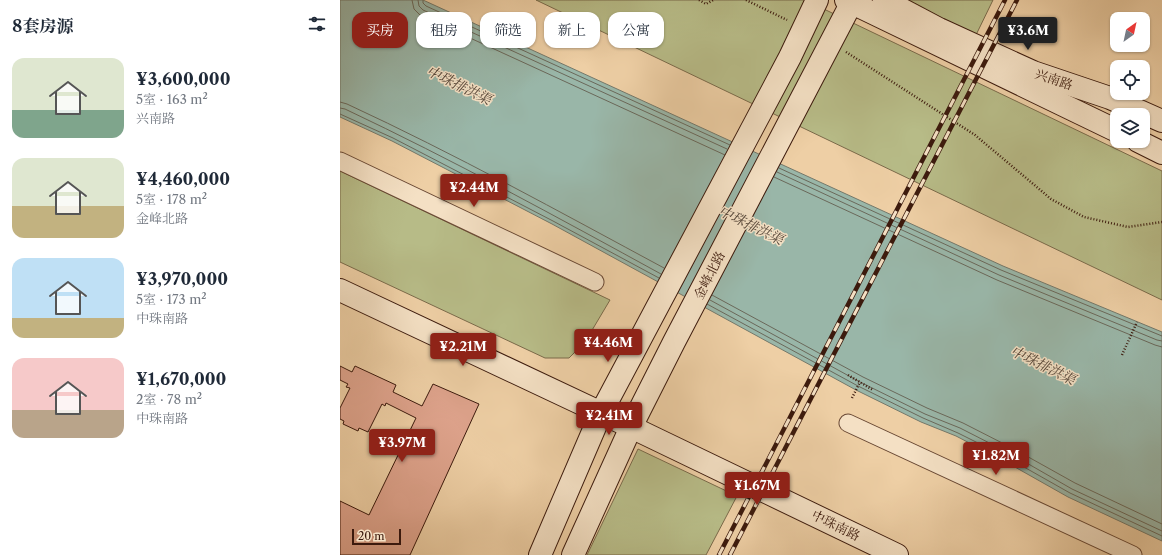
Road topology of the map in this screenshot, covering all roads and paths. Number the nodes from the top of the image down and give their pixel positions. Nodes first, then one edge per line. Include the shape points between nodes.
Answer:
1 (699, 0) edge
2 (713, 0) edge
3 (746, 0) edge
4 (817, 0) edge
5 (884, 0) edge
6 (850, 1) edge
7 (804, 28) junction
8 (830, 42) junction
9 (1162, 121) edge
10 (1110, 128) edge
11 (1150, 147) edge
12 (1162, 153) edge
13 (340, 160) edge
14 (1162, 222) edge
15 (595, 282) dead end
16 (340, 290) edge
17 (1137, 322) dead end
18 (1122, 355) dead end
19 (848, 375) dead end
20 (860, 382) junction
21 (873, 390) dead end
22 (852, 398) dead end
23 (601, 413) junction
24 (848, 423) dead end
25 (631, 427) junction
26 (540, 555) edge
27 (574, 555) edge
28 (898, 555) edge
29 (1133, 555) edge

1 - 2 path via 706,4
3 - 7 path
4 - 7 main road
5 - 9 main road, 兴南路 via 1032,72 1110,98
6 - 8 main road, 金峰北路
6 - 10 main road, 兴南路
7 - 23 main road
8 - 14 path via 975,135 1051,199 1084,217 1128,227
8 - 25 main road, 金峰北路
11 - 12 main road
13 - 15 street
16 - 23 main road, 中珠南路
17 - 18 path
19 - 20 path
20 - 21 path
20 - 22 path
23 - 25 main road, 中珠南路
23 - 26 main road
24 - 29 street
25 - 27 main road, 金峰北路
25 - 28 main road, 中珠南路

